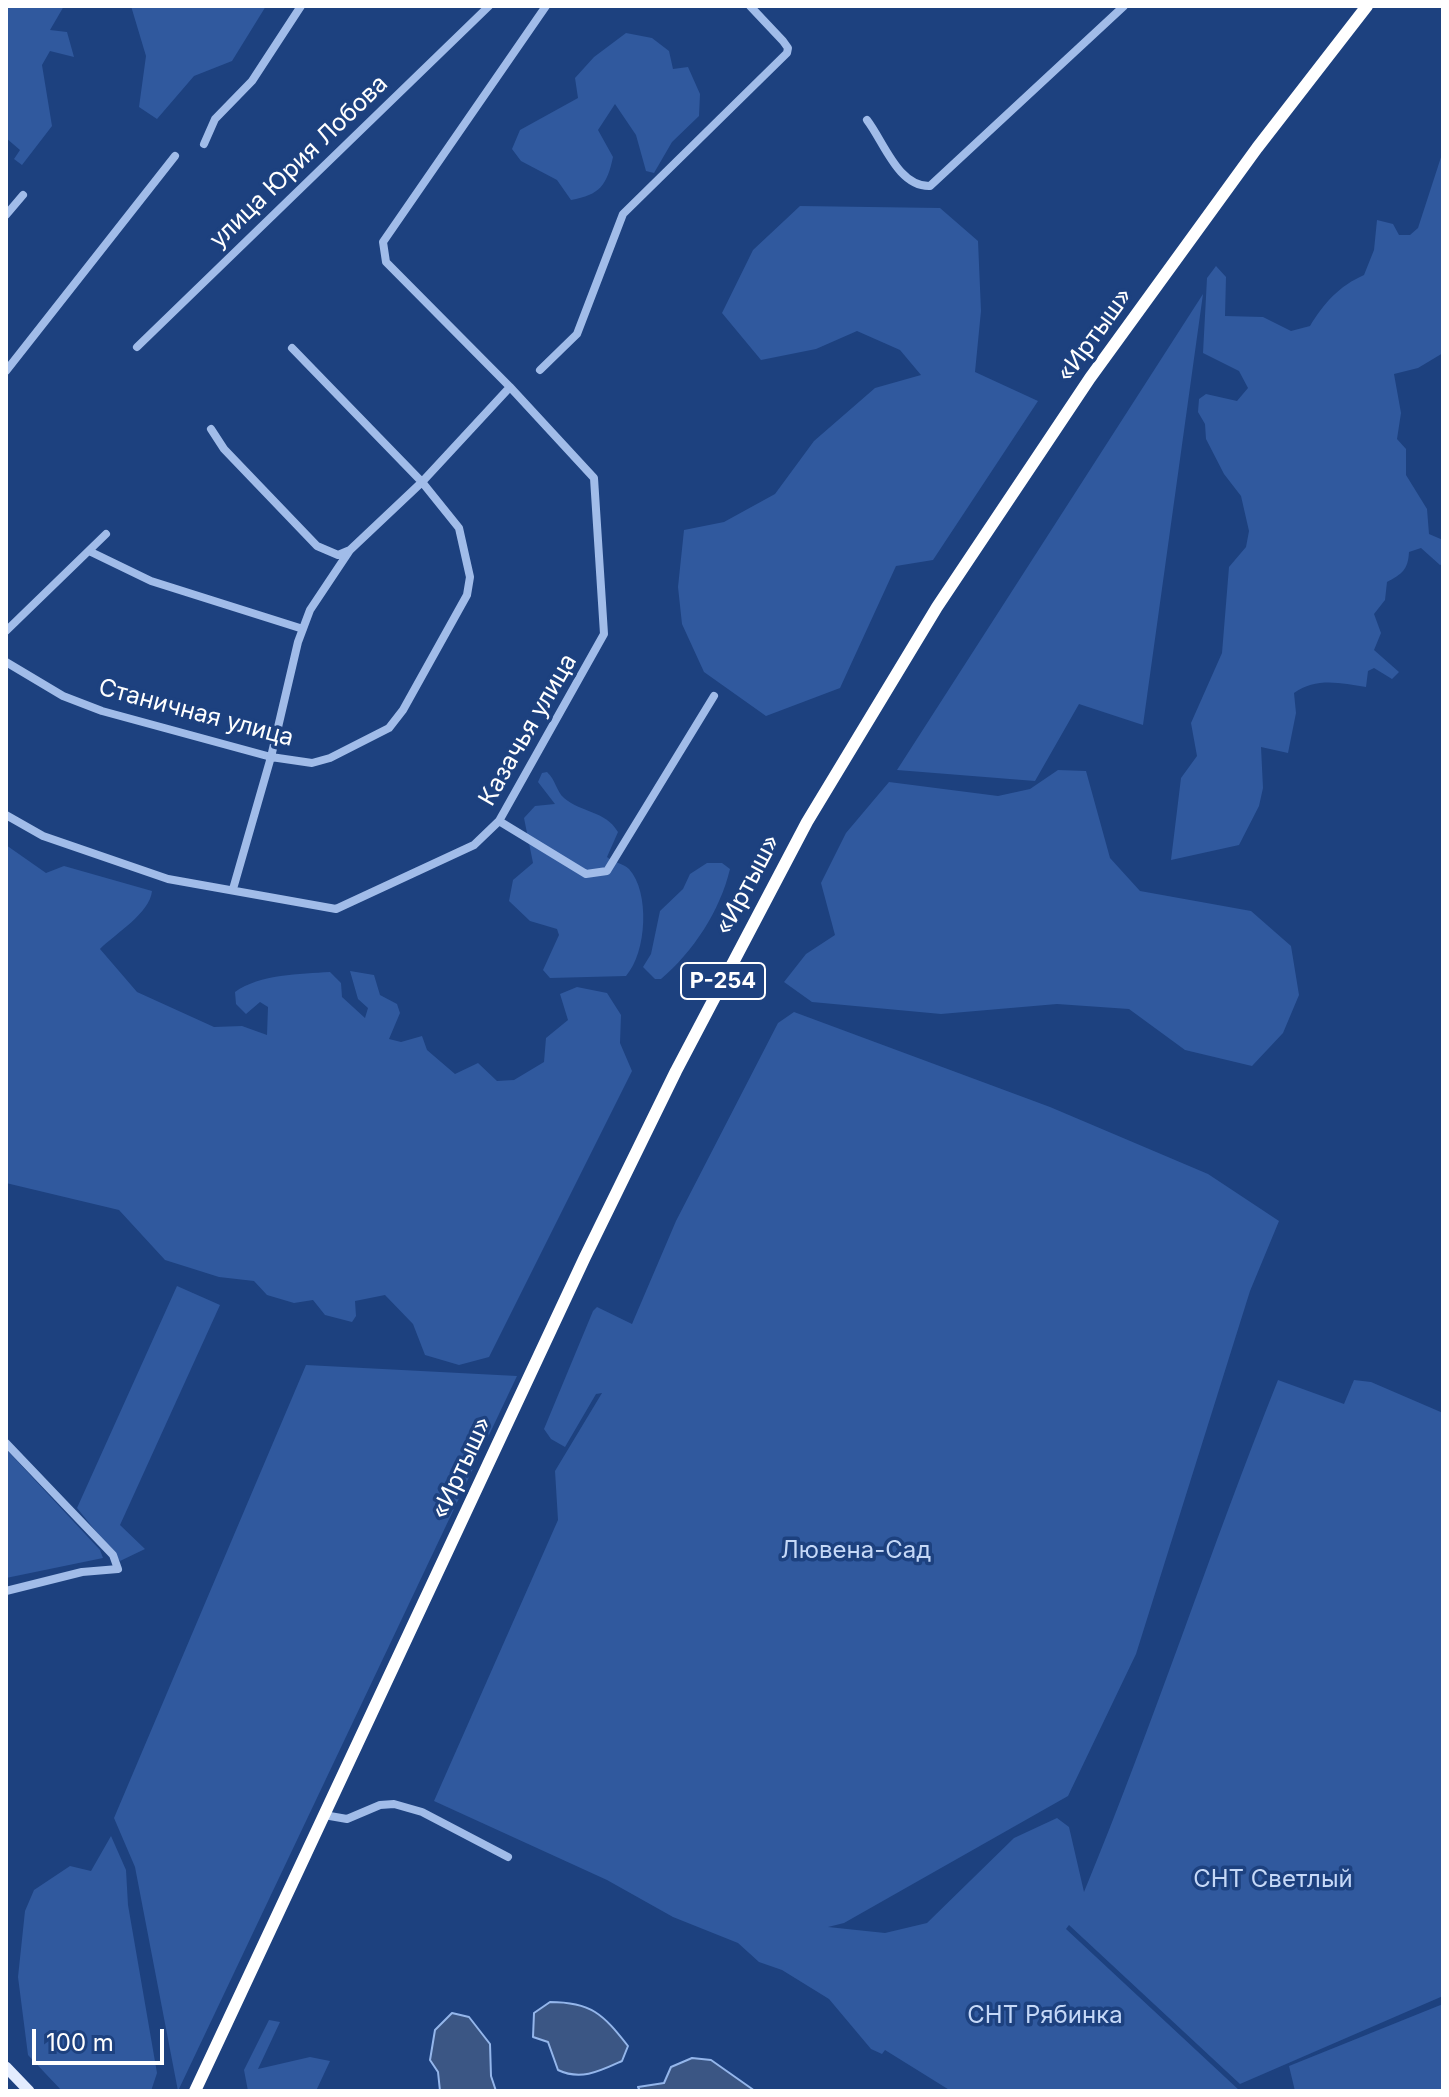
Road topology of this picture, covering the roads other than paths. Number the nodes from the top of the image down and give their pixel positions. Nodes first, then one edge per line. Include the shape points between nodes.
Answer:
1 (301, 6) edge
2 (489, 6) edge
3 (546, 6) edge
4 (750, 6) edge
5 (1124, 6) edge
6 (1367, 6) edge
7 (867, 120) dead end
8 (204, 144) dead end
9 (175, 156) dead end
10 (23, 195) dead end
11 (6, 215) edge
12 (137, 347) dead end
13 (292, 348) dead end
14 (540, 370) dead end
15 (6, 371) edge
16 (510, 387) junction
17 (211, 429) dead end
18 (422, 482) junction
19 (106, 534) dead end
20 (350, 550) junction
21 (89, 551) junction
22 (303, 629) junction
23 (6, 631) edge
24 (6, 662) edge
25 (714, 696) dead end
26 (271, 757) junction
27 (6, 815) edge
28 (499, 821) junction
29 (233, 889) junction
30 (6, 1443) edge
31 (6, 1591) edge
32 (324, 1815) junction
33 (508, 1857) dead end
34 (6, 2067) edge
35 (29, 2091) edge
36 (194, 2091) edge

1 - 8 street via 252,81 215,119
2 - 12 street, улица Юрия Лобова
3 - 16 street, Казачья улица via 383,242 386,262
4 - 14 street via 783,41 787,53 623,214 577,334
5 - 7 street via 930,186 908,180
6 - 32 highway, «Иртыш» / Р-254 via 1072,404 937,607 807,822 591,1244
9 - 15 street
10 - 11 street
13 - 18 street, Станичная улица
16 - 18 street
16 - 28 street, Казачья улица via 594,478 605,622 594,655
17 - 20 street via 317,546 338,555
18 - 20 street
18 - 26 street, Станичная улица via 459,528 470,577 467,595 389,728 312,763
19 - 21 street
20 - 22 street
21 - 22 street via 151,581
21 - 23 street
22 - 26 street
24 - 26 street, Станичная улица via 81,704
25 - 28 street via 607,871 586,874
26 - 29 street
27 - 29 street, Казачья улица via 43,836 168,879
28 - 29 street, Казачья улица via 474,845 336,909
30 - 31 street via 113,1555 118,1569
32 - 33 street via 347,1819 394,1804 422,1812
32 - 36 highway, «Иртыш» / Р-254
34 - 35 main road

